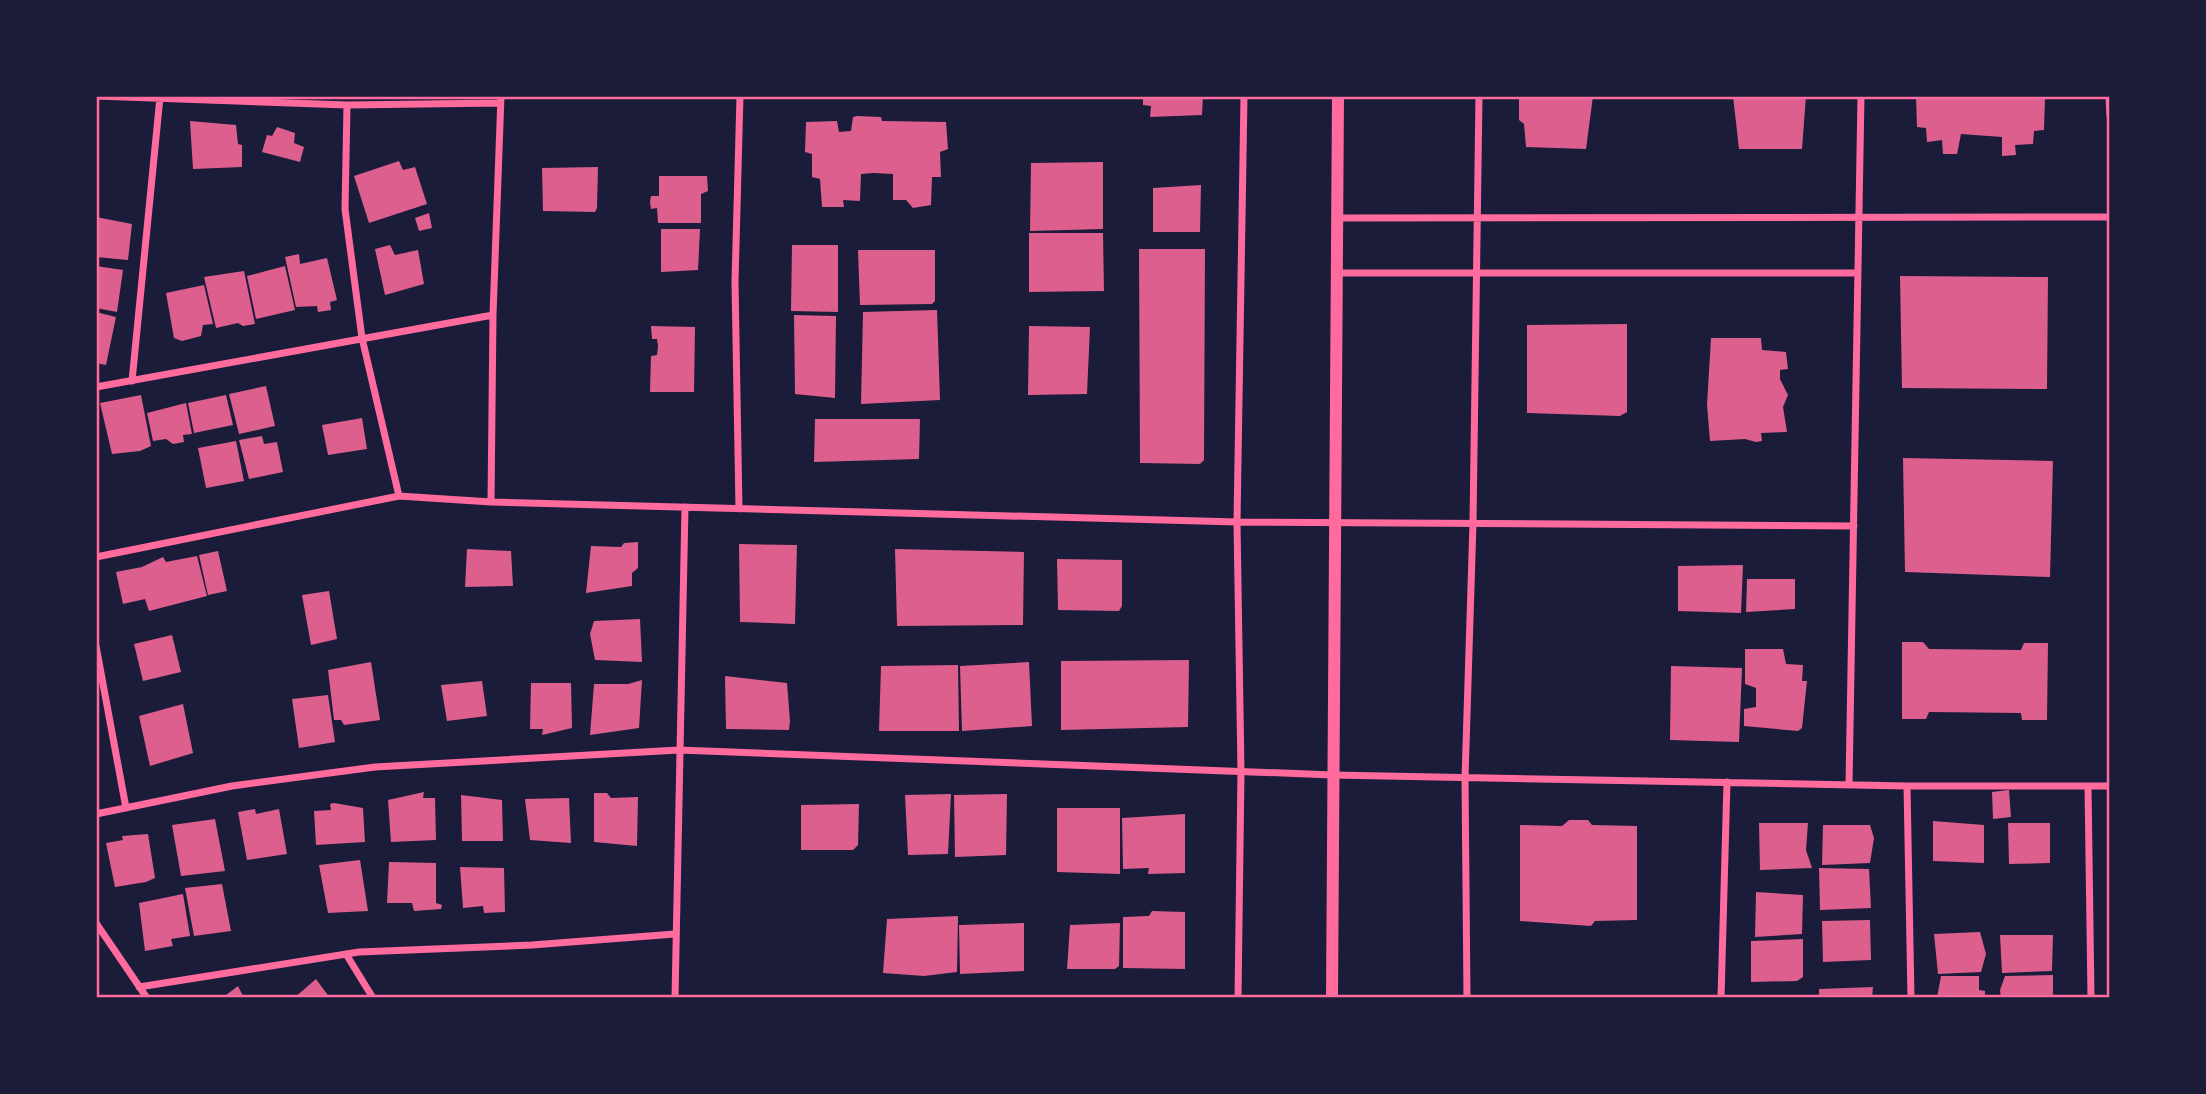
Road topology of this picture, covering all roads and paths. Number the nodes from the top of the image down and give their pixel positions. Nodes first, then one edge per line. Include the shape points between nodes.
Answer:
1 (96, 96) edge
2 (740, 96) edge
3 (1244, 96) edge
4 (1338, 96) edge
5 (1479, 96) edge
6 (1861, 96) edge
7 (2109, 96) edge
8 (160, 97) edge
9 (501, 99) edge
10 (346, 105) junction
11 (2110, 116) edge
12 (1859, 217) junction
13 (2110, 217) edge
14 (1337, 218) junction
15 (1478, 219) junction
16 (1477, 272) junction
17 (1337, 273) junction
18 (1858, 273) junction
19 (493, 315) junction
20 (362, 338) junction
21 (132, 381) junction
22 (96, 387) edge
23 (399, 496) junction
24 (491, 502) junction
25 (685, 507) junction
26 (739, 509) junction
27 (1335, 521) junction
28 (1237, 522) junction
29 (1473, 523) junction
30 (1854, 526) junction
31 (96, 557) edge
32 (96, 646) edge
33 (679, 750) junction
34 (1241, 772) junction
35 (1333, 775) junction
36 (1465, 778) junction
37 (1727, 782) junction
38 (1849, 785) junction
39 (1907, 786) junction
40 (2088, 786) junction
41 (2110, 786) edge
42 (126, 808) junction
43 (96, 814) edge
44 (96, 923) edge
45 (675, 934) junction
46 (346, 954) junction
47 (139, 987) junction
48 (147, 998) edge
49 (373, 998) edge
50 (675, 998) edge
51 (1238, 998) edge
52 (1332, 998) edge
53 (1467, 998) edge
54 (1721, 998) edge
55 (1911, 998) edge
56 (2091, 998) edge

1 - 8 street
2 - 26 street via 735,282
3 - 28 street
4 - 14 street
5 - 15 street
6 - 12 street
7 - 11 street
8 - 10 street
8 - 21 street
9 - 10 street
9 - 19 street
10 - 20 street via 345,209
12 - 13 street
12 - 15 street
12 - 18 street
14 - 15 street
14 - 17 street
15 - 16 street
16 - 17 street
16 - 18 street
16 - 29 street
17 - 27 street
18 - 30 street
19 - 20 street
19 - 24 street
20 - 21 street
20 - 23 street
21 - 22 street
23 - 24 street
23 - 31 street
24 - 25 street
25 - 26 street
25 - 33 street
26 - 28 street
27 - 28 street
27 - 29 street
27 - 35 street
28 - 34 street
29 - 30 street
29 - 36 street
30 - 38 street
32 - 42 street
33 - 34 street
33 - 42 street via 375,767 232,786
33 - 45 street
34 - 35 street
34 - 51 street
35 - 36 street
35 - 52 street
36 - 37 street
36 - 53 street
37 - 38 street
37 - 54 street
38 - 39 street
39 - 40 street
39 - 55 street
40 - 41 street
40 - 56 street
42 - 43 street
44 - 47 street
45 - 46 street
45 - 50 street
46 - 47 street
46 - 49 street
47 - 48 street

